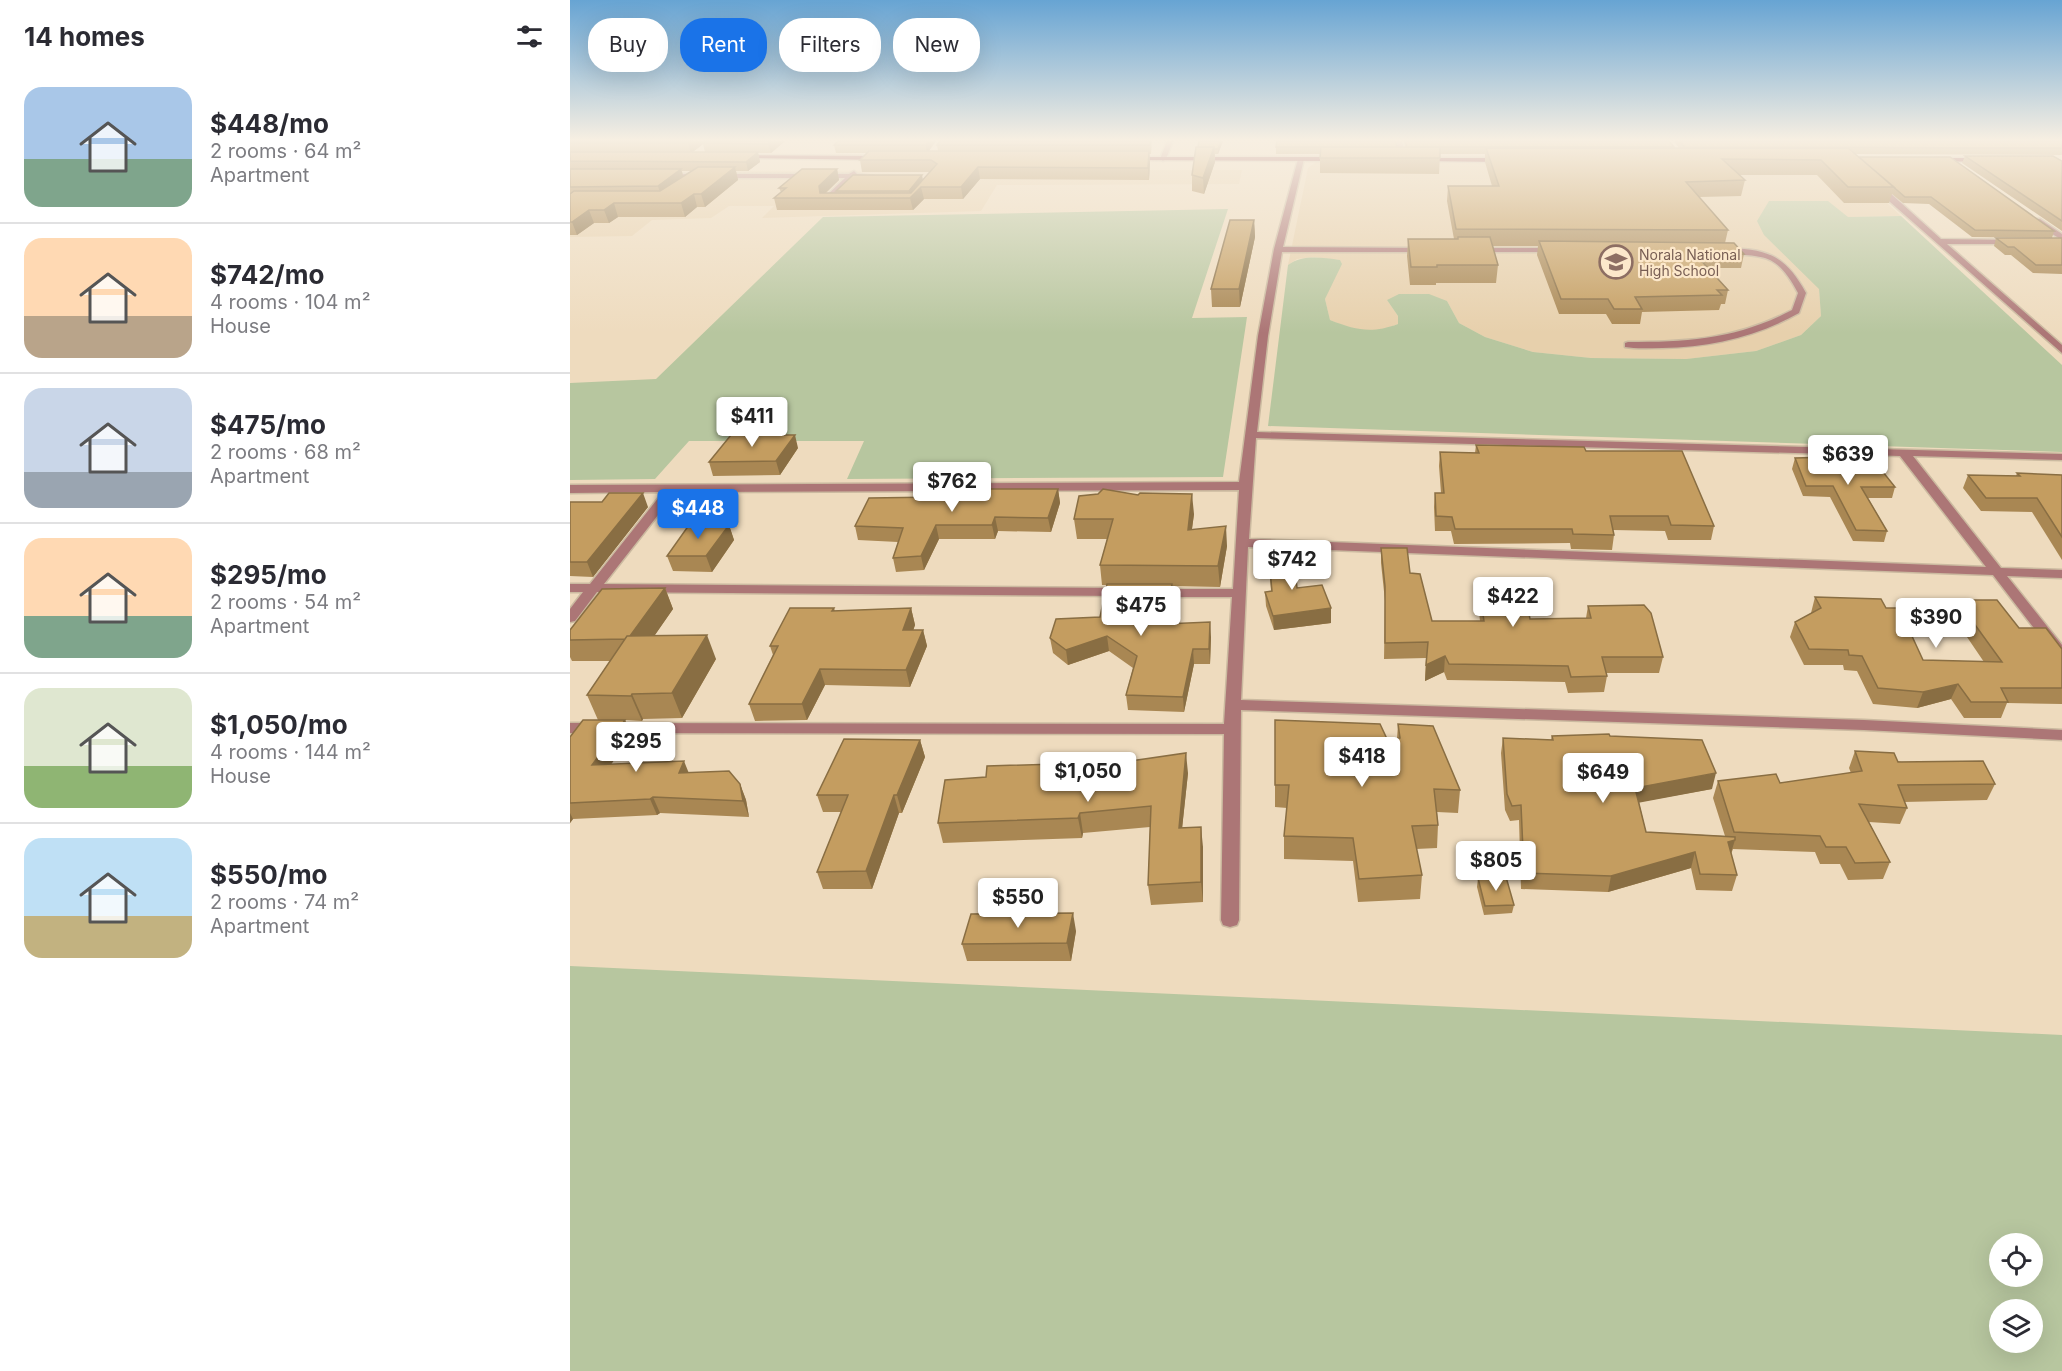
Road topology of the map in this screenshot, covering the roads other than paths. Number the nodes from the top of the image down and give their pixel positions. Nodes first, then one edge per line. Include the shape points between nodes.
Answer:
1 (1289, 205) edge
2 (1899, 205) edge
3 (2025, 212) edge
4 (2062, 240) edge
5 (1940, 241) junction
6 (2029, 242) edge
7 (2051, 242) edge
8 (1278, 249) junction
9 (1434, 250) edge
10 (1457, 250) edge
11 (1562, 250) edge
12 (1713, 250) edge
13 (2046, 335) junction
14 (2062, 336) edge
15 (1628, 345) dead end
16 (2062, 350) edge
17 (1251, 435) junction
18 (1904, 453) junction
19 (2062, 457) edge
20 (1245, 486) junction
21 (570, 489) edge
22 (671, 490) junction
23 (1242, 543) junction
24 (1996, 571) junction
25 (2062, 574) edge
26 (570, 588) edge
27 (593, 588) junction
28 (1240, 593) junction
29 (570, 618) edge
30 (2062, 655) edge
31 (1234, 705) junction
32 (570, 728) edge
33 (1232, 729) junction
34 (2062, 735) edge
35 (1230, 920) dead end

1 - 8 street
2 - 5 street
3 - 4 street
4 - 7 street
5 - 6 street
5 - 13 street
8 - 9 street
8 - 17 street
10 - 11 street
12 - 15 street via 1755,252 1779,261 1791,270 1802,294 1796,311 1724,341
13 - 14 street
13 - 16 street
17 - 18 street
17 - 20 street
18 - 19 street
18 - 24 street
20 - 22 street
20 - 23 street
21 - 22 street
22 - 27 street
23 - 24 street
23 - 28 street
24 - 25 street
24 - 30 street
26 - 27 street
27 - 28 street
27 - 29 street
28 - 31 street
31 - 33 street
31 - 34 street
32 - 33 street
33 - 35 street

